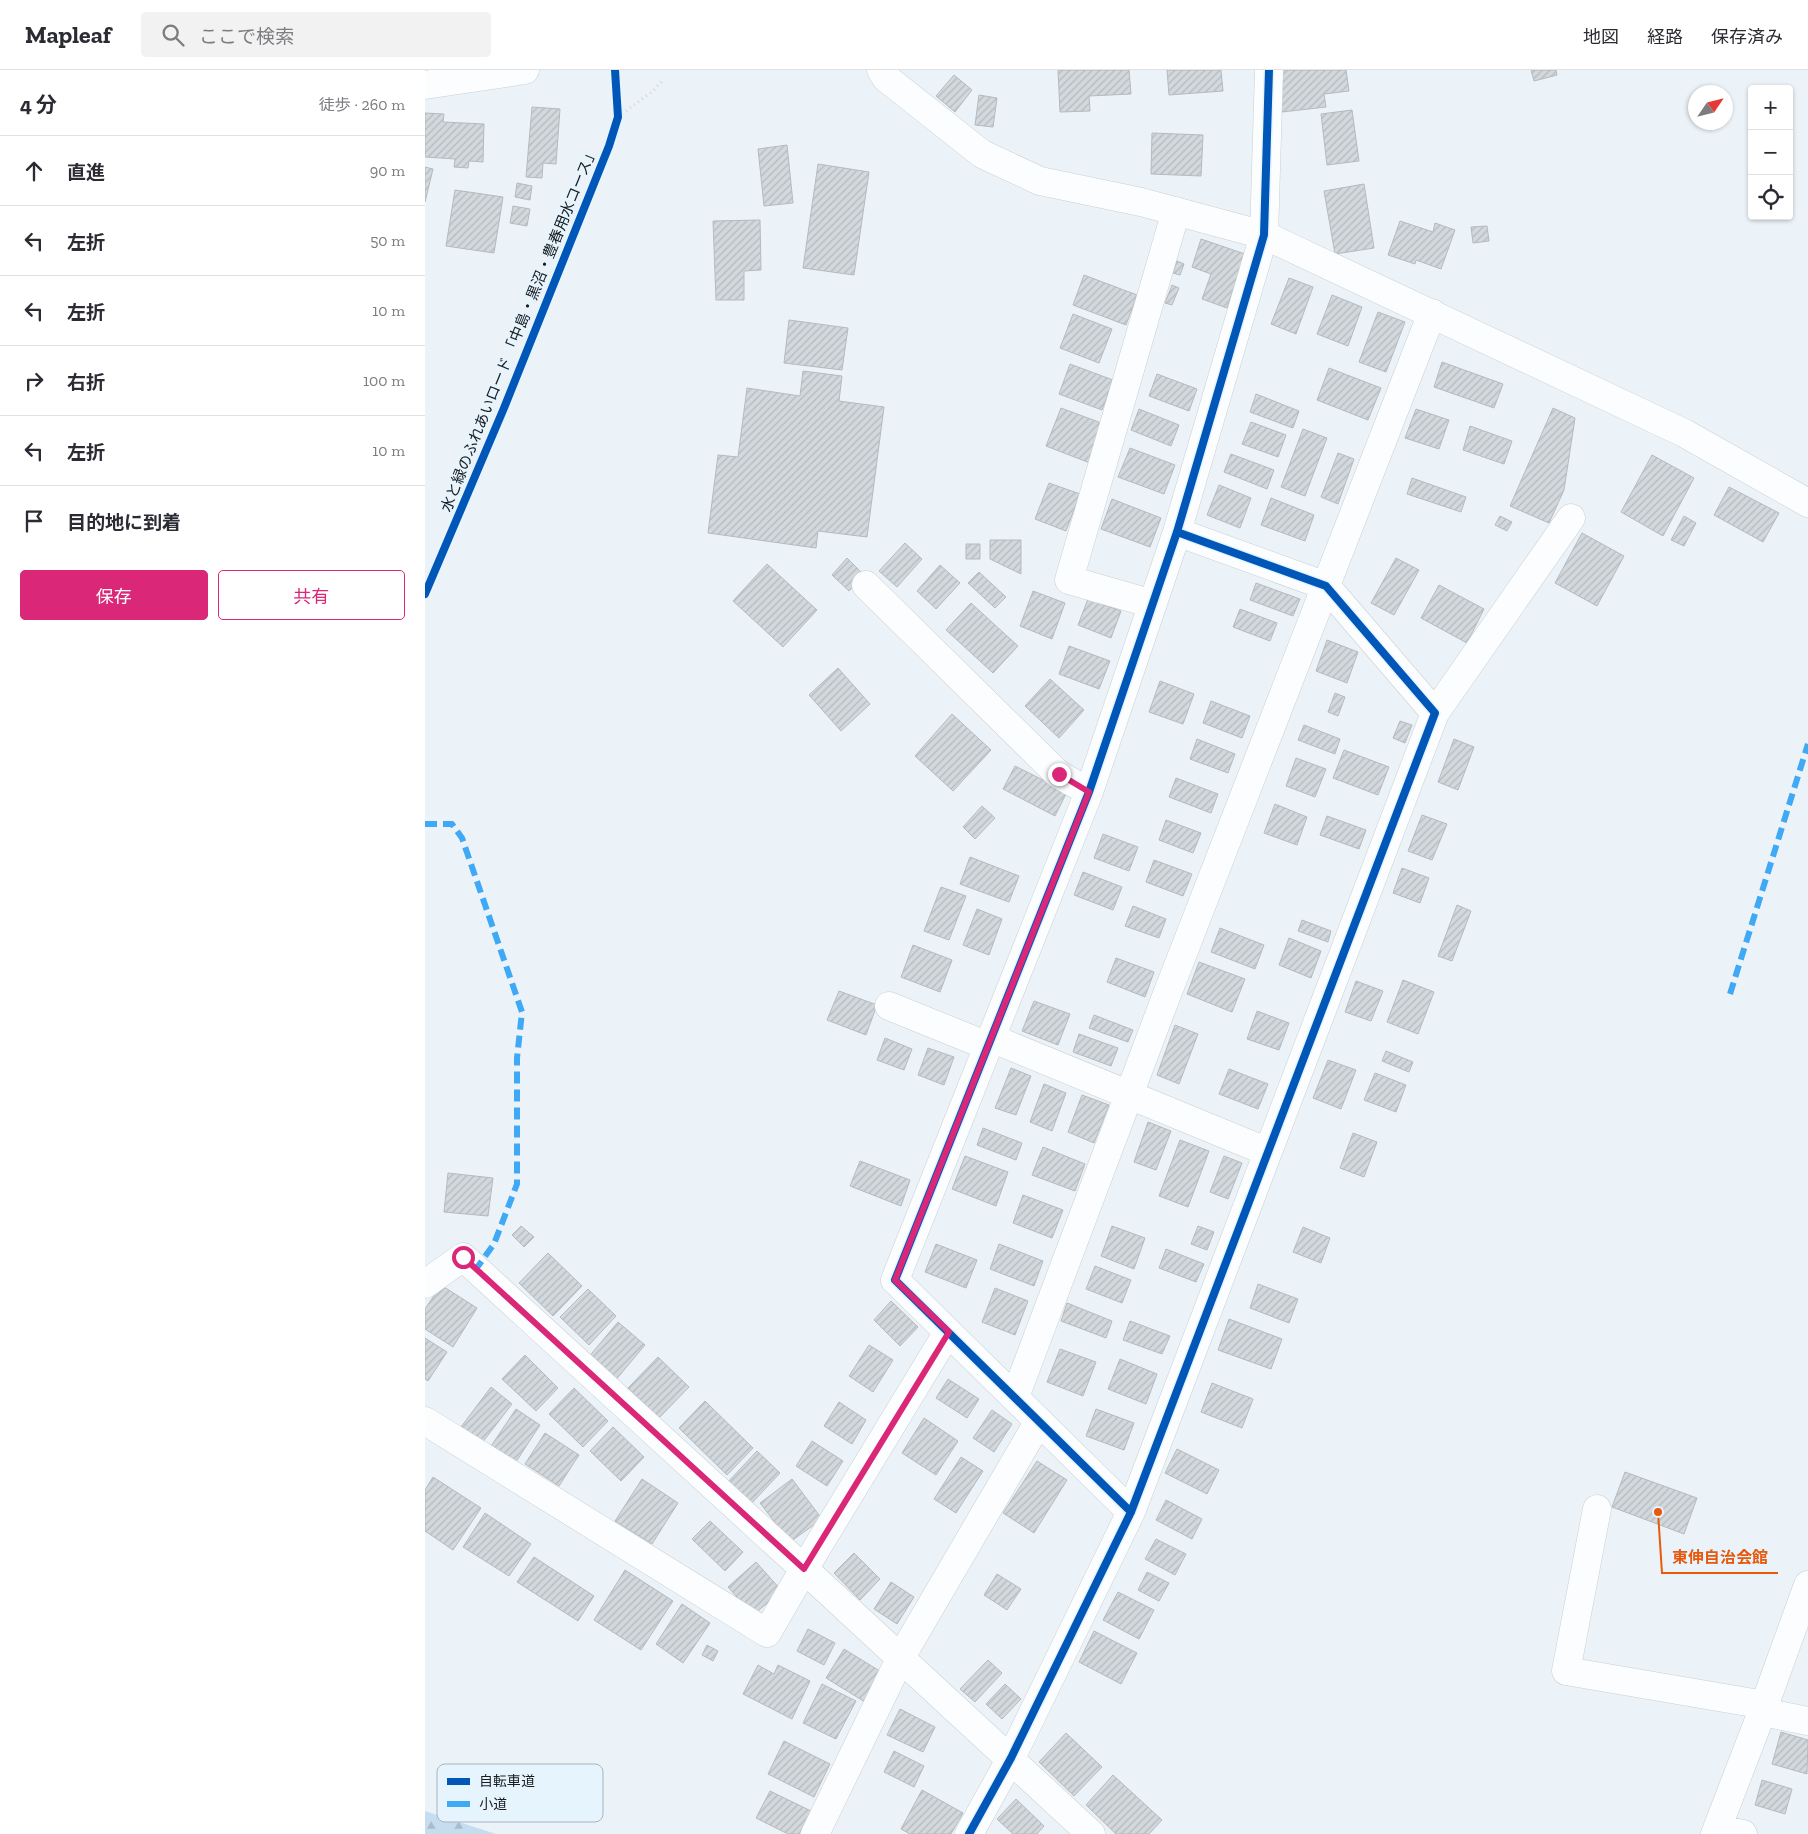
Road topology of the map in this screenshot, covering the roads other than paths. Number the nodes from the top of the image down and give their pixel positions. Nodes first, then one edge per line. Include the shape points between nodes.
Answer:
1 (525, 70) edge
2 (881, 70) edge
3 (1269, 70) edge
4 (455, 75) edge
5 (425, 86) edge
6 (1176, 211) junction
7 (1264, 235) junction
8 (1432, 313) junction
9 (1808, 503) edge
10 (1571, 518) dead end
11 (1177, 532) junction
12 (866, 584) dead end
13 (1326, 586) junction
14 (1153, 604) junction
15 (1435, 713) junction
16 (1089, 792) junction
17 (889, 1006) dead end
18 (989, 1042) junction
19 (1129, 1095) junction
20 (1268, 1152) junction
21 (425, 1284) edge
22 (949, 1332) junction
23 (1015, 1397) junction
24 (425, 1421) edge
25 (1039, 1421) junction
26 (1597, 1509) dead end
27 (1131, 1512) junction
28 (804, 1569) junction
29 (1808, 1584) edge
30 (901, 1657) junction
31 (1764, 1709) junction
32 (1808, 1721) edge
33 (1011, 1758) junction
34 (1716, 1831) edge
35 (815, 1834) edge
36 (969, 1834) edge
37 (1091, 1834) edge
38 (1743, 1834) edge

1 - 4 street
2 - 6 street via 886,78 990,158 1040,181
3 - 7 street
4 - 5 street
6 - 7 street
6 - 14 street via 1069,580
7 - 8 street
7 - 11 street
8 - 9 street via 1684,433
8 - 13 street
10 - 15 street
11 - 13 street
11 - 14 street
12 - 16 street via 1059,774
13 - 15 street
13 - 19 street
14 - 16 street
15 - 20 street
16 - 18 street
17 - 18 street
18 - 19 street
18 - 22 street via 895,1280
19 - 20 street
19 - 23 street
20 - 27 street
21 - 28 street via 463,1257
22 - 23 street
22 - 28 street
23 - 25 street
24 - 28 street via 767,1633
25 - 27 street
25 - 30 street
26 - 31 street via 1566,1671
27 - 33 street
28 - 30 street
29 - 31 street
30 - 33 street
30 - 35 street
31 - 32 street
31 - 34 street
33 - 36 street
33 - 37 street
34 - 38 street

